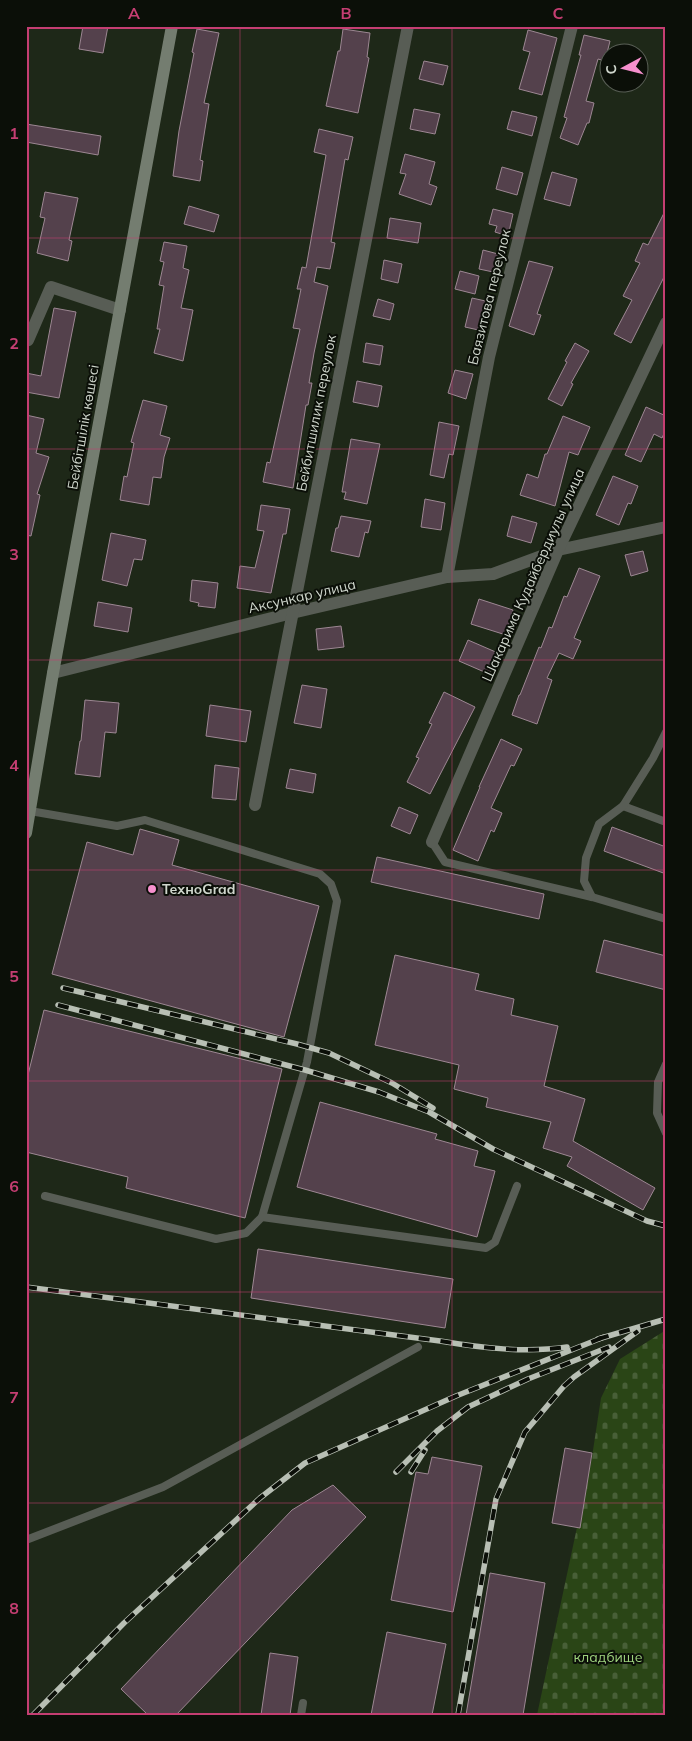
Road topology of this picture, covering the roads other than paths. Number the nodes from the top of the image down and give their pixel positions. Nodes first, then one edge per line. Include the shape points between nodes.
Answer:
1 (172, 26) edge
2 (408, 26) edge
3 (572, 26) edge
4 (120, 310) junction
5 (666, 324) edge
6 (26, 340) edge
7 (666, 527) edge
8 (558, 550) junction
9 (447, 577) junction
10 (292, 613) junction
11 (54, 673) junction
12 (666, 732) edge
13 (254, 806) dead end
14 (623, 806) junction
15 (28, 822) edge
16 (666, 822) edge
17 (432, 842) joint
18 (592, 897) junction
19 (666, 919) edge
20 (666, 1064) edge
21 (666, 1133) edge
22 (517, 1186) dead end
23 (45, 1196) dead end
24 (262, 1217) junction
25 (418, 1347) dead end
26 (26, 1540) edge
27 (304, 1703) dead end
28 (301, 1715) edge

1 - 4 street, Бейбітшілік көшесі
2 - 10 street, Бейбитшилик переулок
3 - 9 street, Баязитова переулок via 489,357
4 - 6 street via 51,286
4 - 11 street, Бейбітшілік көшесі
5 - 8 street, Шакарима Кудайбердиулы улица
7 - 8 street, Аксункар улица
8 - 9 street, Аксункар улица via 493,574
8 - 17 street, Шакарима Кудайбердиулы улица
9 - 10 street, Аксункар улица
10 - 11 street, Аксункар улица
10 - 13 street, Бейбитшилик переулок
11 - 15 street, Бейбітшілік көшесі
12 - 14 lane
14 - 16 lane
14 - 18 lane via 599,824 586,858 584,881
15 - 24 lane via 117,826 145,820 320,874 331,884 337,901 307,1062
17 - 18 lane via 445,862
18 - 19 lane
20 - 21 lane via 658,1082 657,1113
22 - 24 lane via 495,1242 486,1248
23 - 24 lane via 216,1239 246,1234
25 - 26 lane via 163,1487
27 - 28 lane

